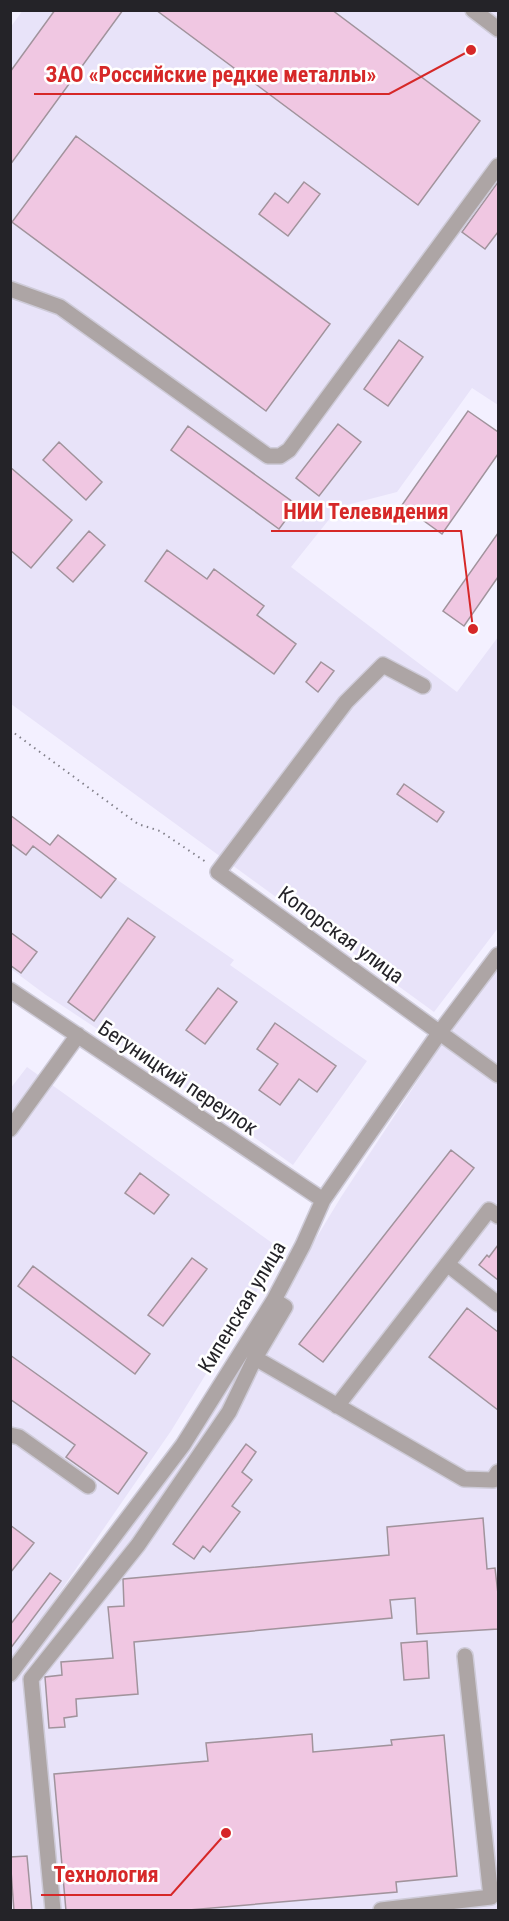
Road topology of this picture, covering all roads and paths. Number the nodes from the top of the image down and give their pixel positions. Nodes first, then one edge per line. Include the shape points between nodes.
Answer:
1 (473, 10) edge
2 (498, 29) edge
3 (498, 166) edge
4 (10, 289) edge
5 (423, 686) dead end
6 (10, 730) edge
7 (218, 872) junction
8 (498, 955) edge
9 (10, 990) edge
10 (440, 1032) junction
11 (78, 1035) junction
12 (498, 1075) edge
13 (10, 1128) edge
14 (323, 1200) junction
15 (498, 1216) edge
16 (447, 1264) junction
17 (274, 1300) junction
18 (498, 1304) edge
19 (255, 1358) junction
20 (337, 1406) junction
21 (10, 1435) edge
22 (498, 1472) edge
23 (88, 1486) dead end
24 (465, 1656) dead end
25 (10, 1674) edge
26 (53, 1911) edge
27 (381, 1911) edge

1 - 2 street
3 - 4 street via 289,450 280,456 268,456 60,307
5 - 7 street via 383,665 346,702
6 - 7 path via 138,824 160,831
7 - 10 street, Копорская улица
8 - 10 street, Кипенская улица
9 - 11 street, Бегуницкий переулок
10 - 12 street, Копорская улица
10 - 14 street, Кипенская улица
11 - 13 street
11 - 14 street, Бегуницкий переулок
14 - 17 street, Кипенская улица
15 - 16 street via 489,1210
16 - 18 street
16 - 20 street
17 - 19 street via 285,1307
17 - 25 street, Кипенская улица via 183,1445
19 - 20 street
19 - 26 street via 229,1412 138,1545 31,1679
20 - 22 street via 464,1479 493,1480
21 - 23 street via 19,1437
24 - 27 street via 491,1897

